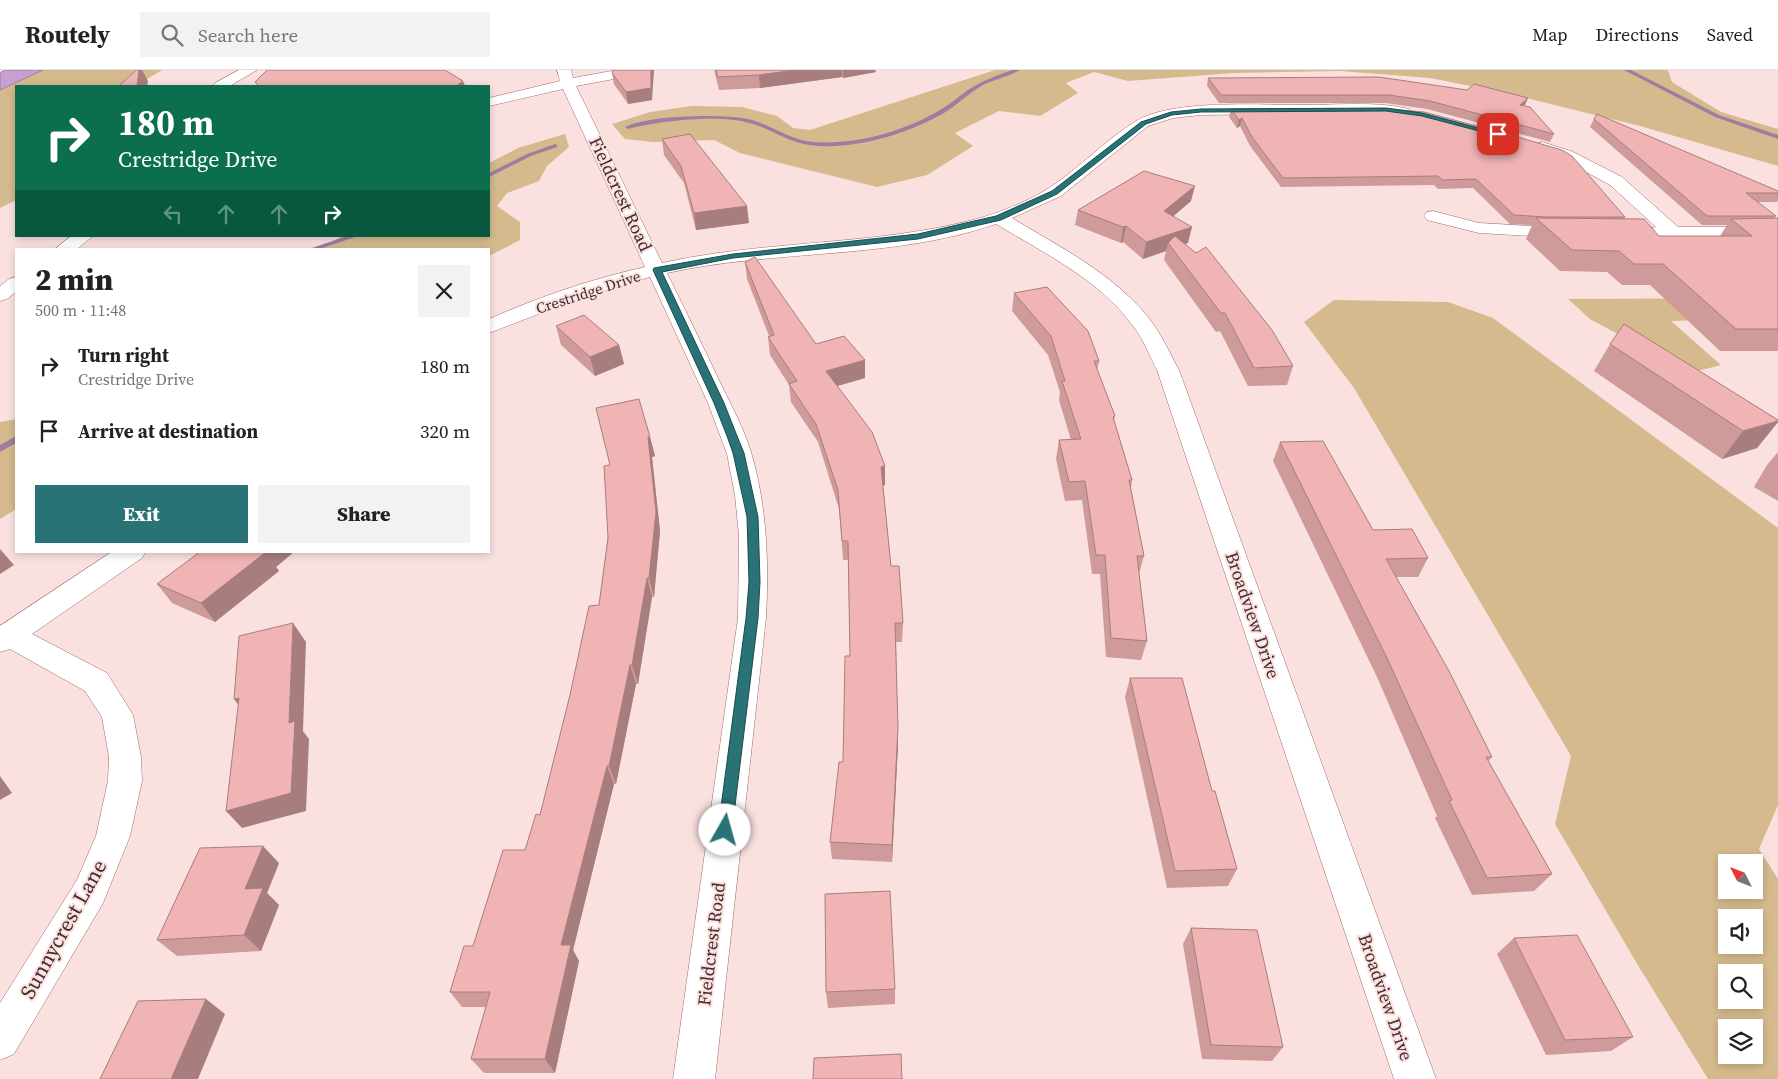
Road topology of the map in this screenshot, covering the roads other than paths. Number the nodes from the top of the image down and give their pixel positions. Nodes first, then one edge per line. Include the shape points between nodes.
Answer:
1 (250, 70) edge
2 (641, 70) edge
3 (566, 76) edge
4 (222, 85) edge
5 (490, 102) edge
6 (1422, 114) edge
7 (1527, 142) edge
8 (1433, 216) dead end
9 (999, 218) junction
10 (1672, 232) junction
11 (1778, 232) edge
12 (1582, 233) edge
13 (1632, 233) edge
14 (82, 237) edge
15 (66, 248) edge
16 (657, 270) junction
17 (15, 284) edge
18 (0, 295) edge
19 (490, 327) edge
20 (130, 553) edge
21 (5, 638) edge
22 (0, 1040) edge
23 (694, 1079) edge
24 (1415, 1079) edge

1 - 4 street
2 - 3 street
3 - 5 street
3 - 16 street, Fieldcrest Road
6 - 9 street, Crestridge Drive via 1356,108 1201,110 1171,114 1144,123 1055,192
7 - 10 street via 1565,154 1616,181
8 - 12 street via 1479,228
9 - 16 street, Crestridge Drive via 925,235 733,256
9 - 24 street, Broadview Drive via 1096,278 1123,303 1155,343 1168,370
10 - 11 street
10 - 13 street
14 - 15 street
16 - 19 street, Crestridge Drive via 572,295
16 - 23 street, Fieldcrest Road via 735,445 752,517 755,582
17 - 18 street
20 - 21 street
21 - 22 street, Sunnycrest Lane via 96,682 117,715 125,757 125,781 113,836 90,891

